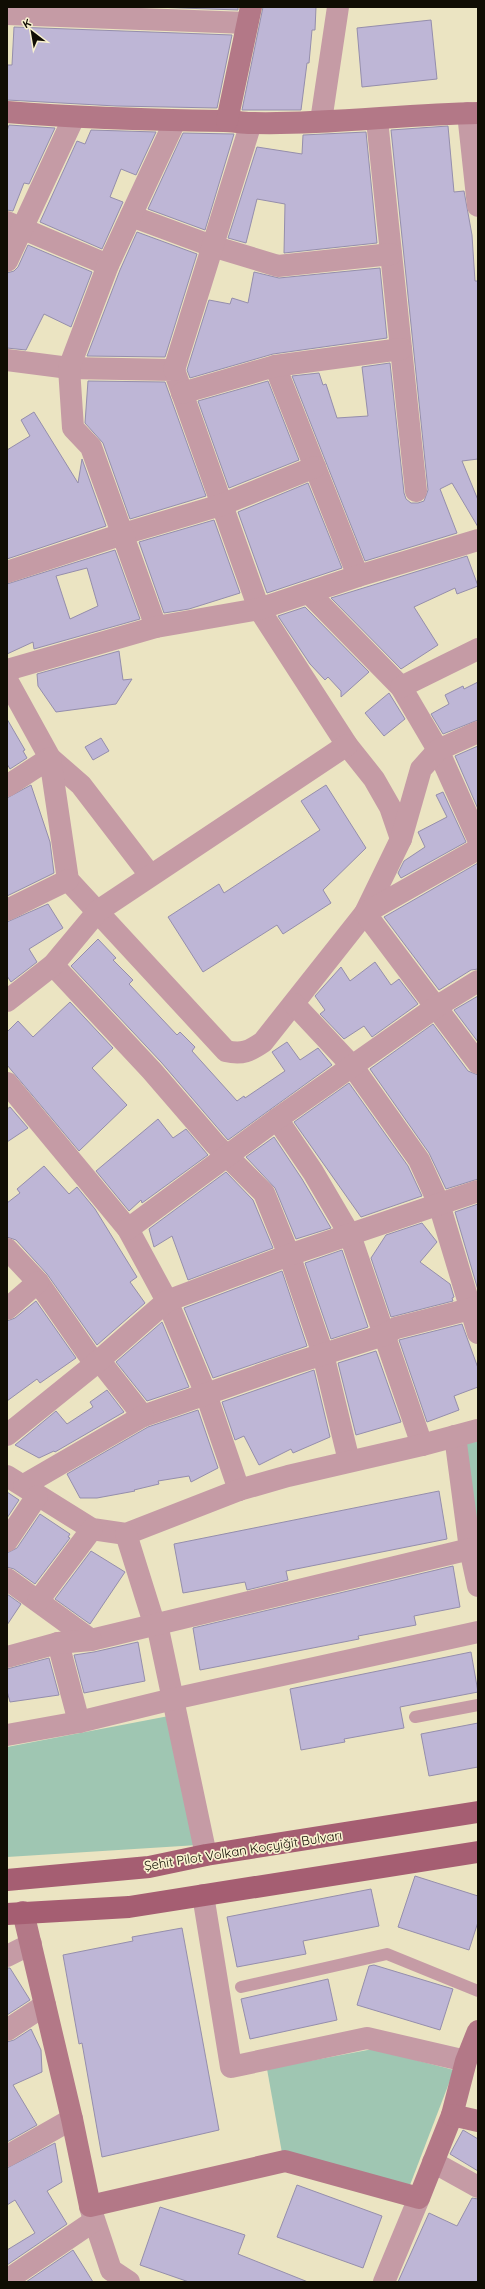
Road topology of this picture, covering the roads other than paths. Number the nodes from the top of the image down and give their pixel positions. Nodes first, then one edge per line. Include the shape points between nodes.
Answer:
1 (338, 7) edge
2 (7, 14) edge
3 (249, 15) edge
4 (7, 112) edge
5 (473, 113) edge
6 (74, 117) junction
7 (377, 120) junction
8 (175, 121) junction
9 (226, 121) junction
10 (321, 121) junction
11 (251, 123) junction
12 (478, 206) edge
13 (131, 216) junction
14 (14, 225) edge
15 (212, 246) junction
16 (391, 254) junction
17 (7, 261) edge
18 (108, 265) junction
19 (401, 349) junction
20 (7, 360) edge
21 (275, 366) junction
22 (69, 368) junction
23 (174, 370) junction
24 (182, 393) junction
25 (315, 467) junction
26 (416, 491) dead end
27 (221, 505) junction
28 (123, 534) junction
29 (477, 544) edge
30 (7, 572) edge
31 (358, 576) junction
32 (309, 593) junction
33 (259, 610) junction
34 (156, 627) junction
35 (478, 649) edge
36 (7, 670) edge
37 (7, 680) edge
38 (401, 687) junction
39 (478, 732) edge
40 (347, 745) junction
41 (438, 750) junction
42 (50, 758) junction
43 (7, 786) edge
44 (478, 838) edge
45 (401, 839) junction
46 (478, 849) edge
47 (150, 876) junction
48 (68, 880) junction
49 (9, 905) edge
50 (98, 911) junction
51 (365, 913) junction
52 (53, 965) junction
53 (478, 981) edge
54 (7, 1001) edge
55 (294, 1004) junction
56 (436, 1007) junction
57 (478, 1063) edge
58 (352, 1067) junction
59 (7, 1083) edge
60 (277, 1119) junction
61 (227, 1156) junction
62 (478, 1191) edge
63 (439, 1204) junction
64 (128, 1229) junction
65 (350, 1235) junction
66 (7, 1249) edge
67 (289, 1255) junction
68 (38, 1282) junction
69 (167, 1301) junction
70 (474, 1308) edge
71 (7, 1309) edge
72 (478, 1333) edge
73 (384, 1335) junction
74 (323, 1354) junction
75 (95, 1364) junction
76 (206, 1394) junction
77 (144, 1416) junction
78 (478, 1430) edge
79 (7, 1435) edge
80 (455, 1436) junction
81 (422, 1445) junction
82 (349, 1461) junction
83 (23, 1486) edge
84 (239, 1490) junction
85 (92, 1529) junction
86 (126, 1534) junction
87 (7, 1542) edge
88 (470, 1549) junction
89 (7, 1579) edge
90 (478, 1586) edge
91 (38, 1601) junction
92 (157, 1624) junction
93 (478, 1632) edge
94 (91, 1640) junction
95 (58, 1644) junction
96 (7, 1657) edge
97 (173, 1699) junction
98 (478, 1705) edge
99 (414, 1717) dead end
100 (79, 1722) junction
101 (7, 1735) edge
102 (478, 1812) edge
103 (206, 1855) junction
104 (472, 1857) edge
105 (7, 1880) edge
106 (203, 1895) junction
107 (15, 1913) edge
108 (31, 1944) junction
109 (7, 1956) edge
110 (241, 1987) dead end
111 (478, 1991) edge
112 (45, 2005) junction
113 (7, 2030) edge
114 (478, 2031) edge
115 (466, 2061) junction
116 (452, 2115) junction
117 (72, 2119) junction
118 (478, 2121) edge
119 (7, 2156) edge
120 (433, 2162) junction
121 (478, 2187) edge
122 (419, 2198) junction
123 (92, 2214) junction
124 (7, 2280) edge
125 (129, 2282) edge
126 (384, 2282) edge

1 - 10 street
2 - 3 street
3 - 9 street
4 - 6 street
5 - 7 street
5 - 12 street
6 - 8 street
6 - 14 street
7 - 10 street
7 - 16 street
8 - 9 street
8 - 13 street
9 - 11 street
10 - 11 street
11 - 15 street
13 - 15 street
13 - 18 street
14 - 17 street
14 - 18 street
15 - 16 street via 278,266
15 - 23 street
16 - 19 street
18 - 22 street
19 - 21 street
19 - 26 street
20 - 22 street
21 - 24 street
21 - 25 street
22 - 23 street
22 - 28 street via 73,428 91,447
23 - 24 street
24 - 27 street
25 - 27 street
25 - 31 street
27 - 28 street
27 - 33 street
28 - 30 street
28 - 34 street
29 - 31 street
31 - 32 street
32 - 33 street
32 - 38 street
33 - 34 street
33 - 40 street
34 - 36 street
35 - 38 street
37 - 42 street
38 - 41 street
39 - 41 street
40 - 45 street via 374,779 390,808
40 - 47 street
41 - 44 street
41 - 45 street via 422,769
42 - 43 street
42 - 47 street via 81,785
42 - 48 street
45 - 51 street
46 - 51 street
47 - 50 street
48 - 49 street
48 - 50 street
50 - 52 street
50 - 55 street via 226,1051 250,1051 263,1042
51 - 55 street
51 - 56 street
52 - 54 street
52 - 61 street
53 - 56 street
55 - 58 street
56 - 57 street
56 - 58 street
58 - 60 street
58 - 63 street via 419,1160
59 - 64 street
60 - 61 street
60 - 65 street via 313,1172
61 - 64 street
61 - 67 street via 264,1193
62 - 63 street
63 - 65 street
63 - 70 street
64 - 69 street
65 - 67 street
65 - 73 street
66 - 68 street
67 - 69 street
67 - 74 street
68 - 71 street
68 - 75 street
69 - 75 street
69 - 76 street
70 - 72 street
70 - 73 street via 396,1328
73 - 74 street
73 - 81 street
74 - 76 street
74 - 82 street
75 - 77 street via 99,1360
75 - 79 street
76 - 77 street
76 - 84 street
77 - 83 street
78 - 80 street
80 - 81 street
80 - 88 street
81 - 82 street
82 - 84 street
83 - 85 street
83 - 87 street
84 - 86 street
85 - 86 street
85 - 91 street
86 - 92 street via 153,1620
88 - 90 street
88 - 92 street
89 - 91 street
91 - 94 street
92 - 94 street
92 - 97 street
93 - 97 street
94 - 95 street
95 - 96 street
95 - 100 street
97 - 100 street
97 - 103 street
98 - 99 lane
100 - 101 street
102 - 103 main road, Şehit Pilot Volkan Koçyiğit Bulvarı
103 - 105 main road, Şehit Pilot Volkan Koçyiğit Bulvarı via 149,1866
104 - 106 main road
106 - 107 main road via 129,1907
106 - 115 street via 231,2067 367,2038
107 - 108 street
108 - 109 street
108 - 112 street
110 - 111 lane via 387,1954
112 - 113 street
112 - 117 street
114 - 115 street
115 - 116 street
116 - 118 street
116 - 120 street
117 - 119 street
117 - 123 street
120 - 121 street
120 - 122 street
122 - 123 street via 285,2161
122 - 126 street
123 - 124 street
123 - 125 street via 111,2270

